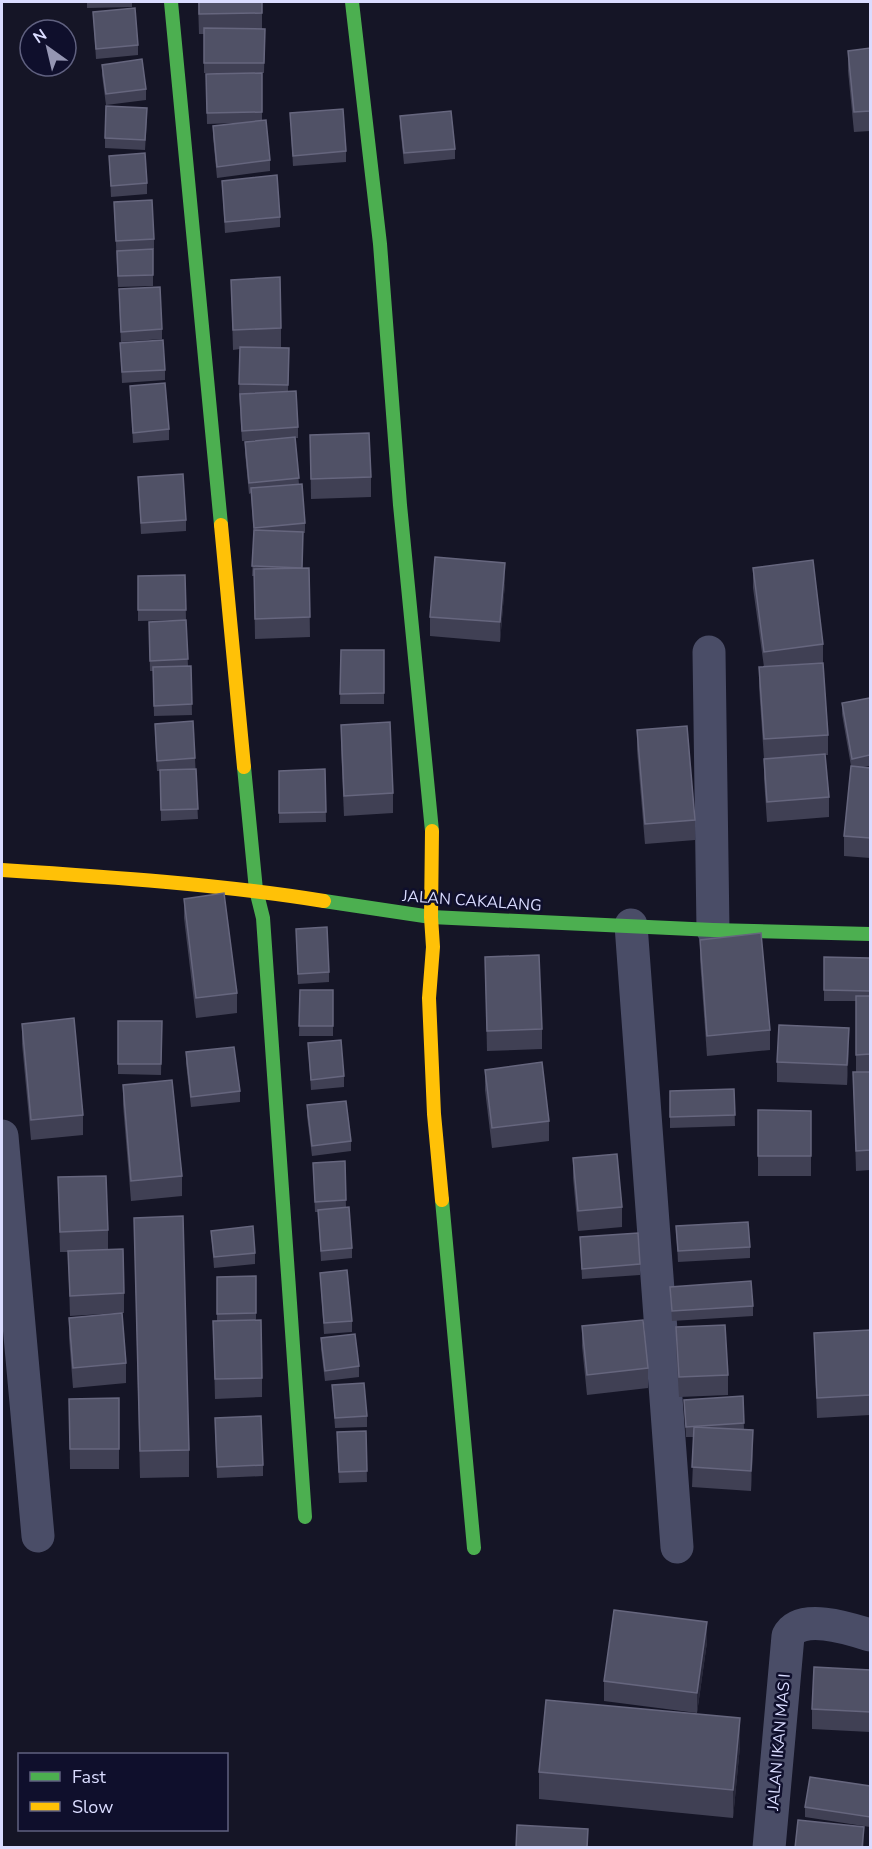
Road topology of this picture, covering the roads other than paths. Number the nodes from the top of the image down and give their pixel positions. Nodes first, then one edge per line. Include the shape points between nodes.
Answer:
1 (171, 2) edge
2 (352, 2) edge
3 (709, 652) dead end
4 (2, 870) edge
5 (256, 890) junction
6 (431, 917) junction
7 (631, 925) junction
8 (713, 930) junction
9 (870, 934) edge
10 (2, 1136) edge
11 (305, 1517) dead end
12 (38, 1536) dead end
13 (677, 1547) dead end
14 (474, 1548) dead end
15 (870, 1635) edge
16 (769, 1848) edge

1 - 5 street
2 - 6 street via 380,244 400,505 433,838
3 - 8 street
4 - 5 street, JALAN CAKALANG
5 - 6 street, JALAN CAKALANG
5 - 11 street via 263,918
6 - 7 street, JALAN CAKALANG
6 - 14 street via 429,998 434,1114
7 - 8 street, JALAN CAKALANG
7 - 13 street
8 - 9 street, JALAN CAKALANG
10 - 12 street
15 - 16 street, JALAN IKAN MAS I via 823,1624 798,1626 789,1632

